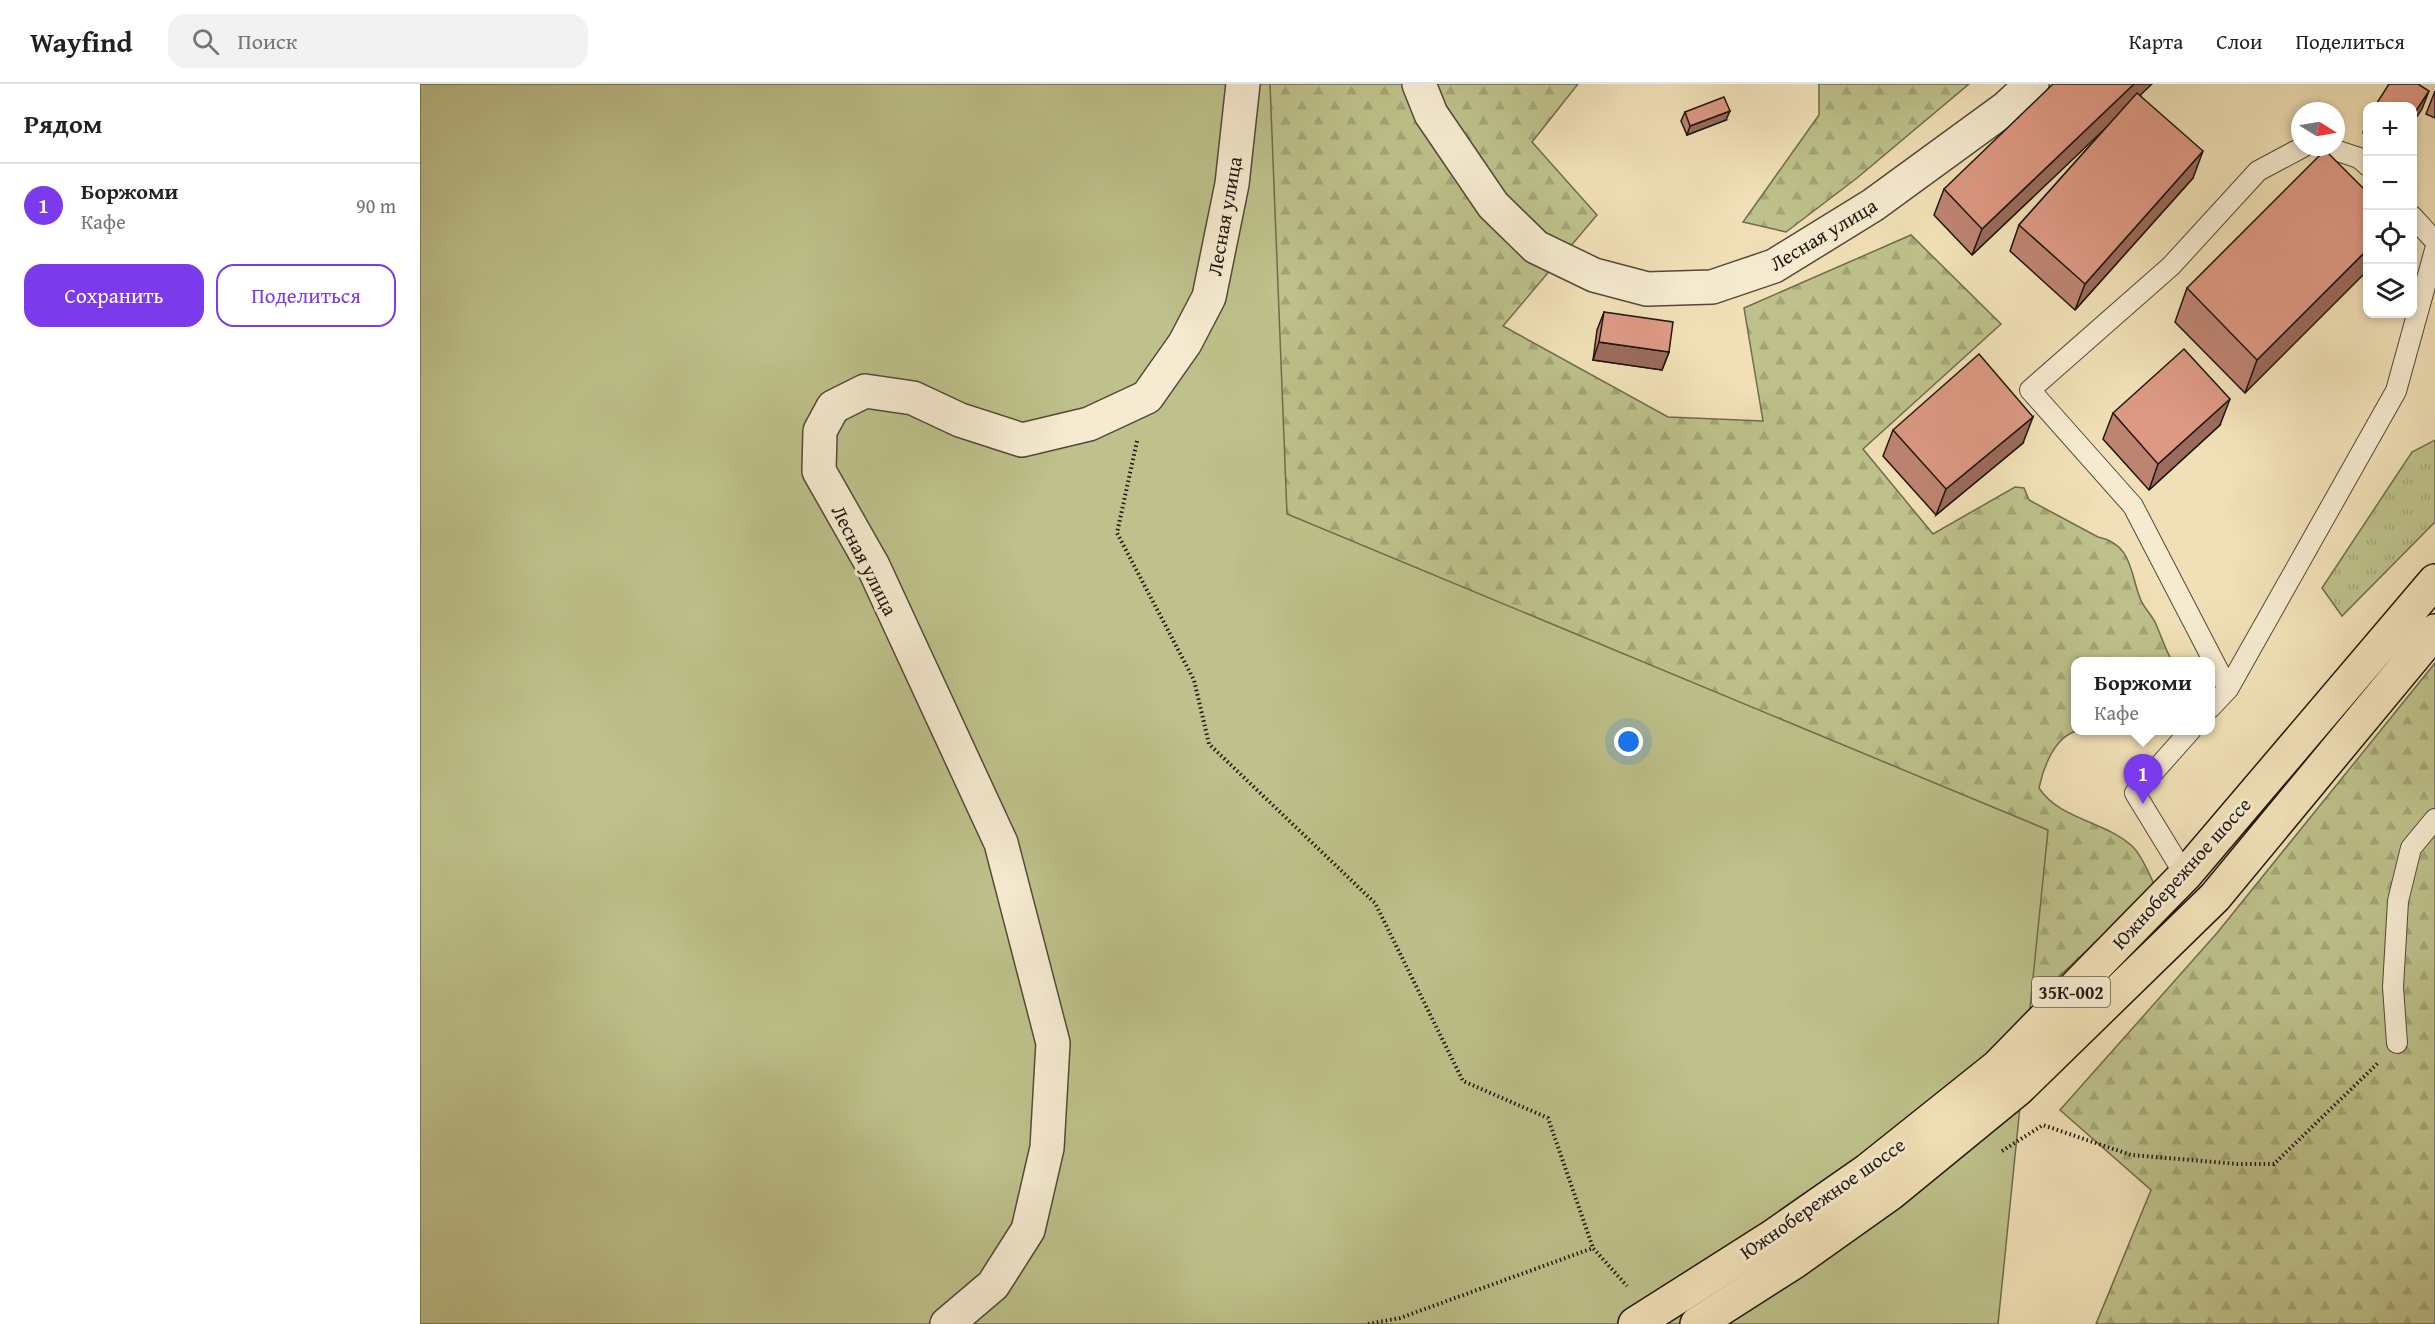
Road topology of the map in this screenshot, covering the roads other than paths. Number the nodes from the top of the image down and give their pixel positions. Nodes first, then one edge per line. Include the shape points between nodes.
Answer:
1 (1243, 84) edge
2 (1419, 84) edge
3 (2032, 84) edge
4 (2291, 153) edge
5 (2345, 153) edge
6 (2363, 161) edge
7 (2417, 221) edge
8 (2435, 241) edge
9 (2435, 250) edge
10 (2435, 581) edge
11 (2435, 632) edge
12 (2211, 657) edge
13 (2215, 664) edge
14 (2228, 689) junction
15 (2215, 704) edge
16 (2187, 735) edge
17 (2435, 819) edge
18 (2185, 875) junction
19 (2215, 897) junction
20 (2397, 1043) road end
21 (1643, 1319) edge
22 (947, 1324) edge
23 (1696, 1324) edge

1 - 22 street, Лесная улица via 1232,184 1209,297 1185,343 1146,397 1089,424 1022,440 960,420 913,398 865,391 833,407 820,431 819,471 873,566 1001,843 1053,1043 1047,1148 1028,1230 993,1285
2 - 3 street, Лесная улица via 1431,114 1493,205 1536,247 1594,275 1647,289 1712,287 1774,266 1873,205 2006,108
4 - 12 lane via 2258,171 2171,266 2030,390 2133,506
5 - 6 lane
7 - 8 lane
9 - 14 lane via 2397,391
10 - 18 highway, Южнобережное шоссе / 35К-002
11 - 19 highway, Южнобережное шоссе / 35К-002
13 - 14 lane
14 - 15 lane
16 - 18 lane via 2136,794
17 - 20 lane via 2411,848 2398,901 2393,987
18 - 19 highway
18 - 21 highway, Южнобережное шоссе / 35К-002 via 1997,1067 1868,1170
19 - 23 highway, Южнобережное шоссе / 35К-002 via 2018,1089 1891,1193 1794,1262

